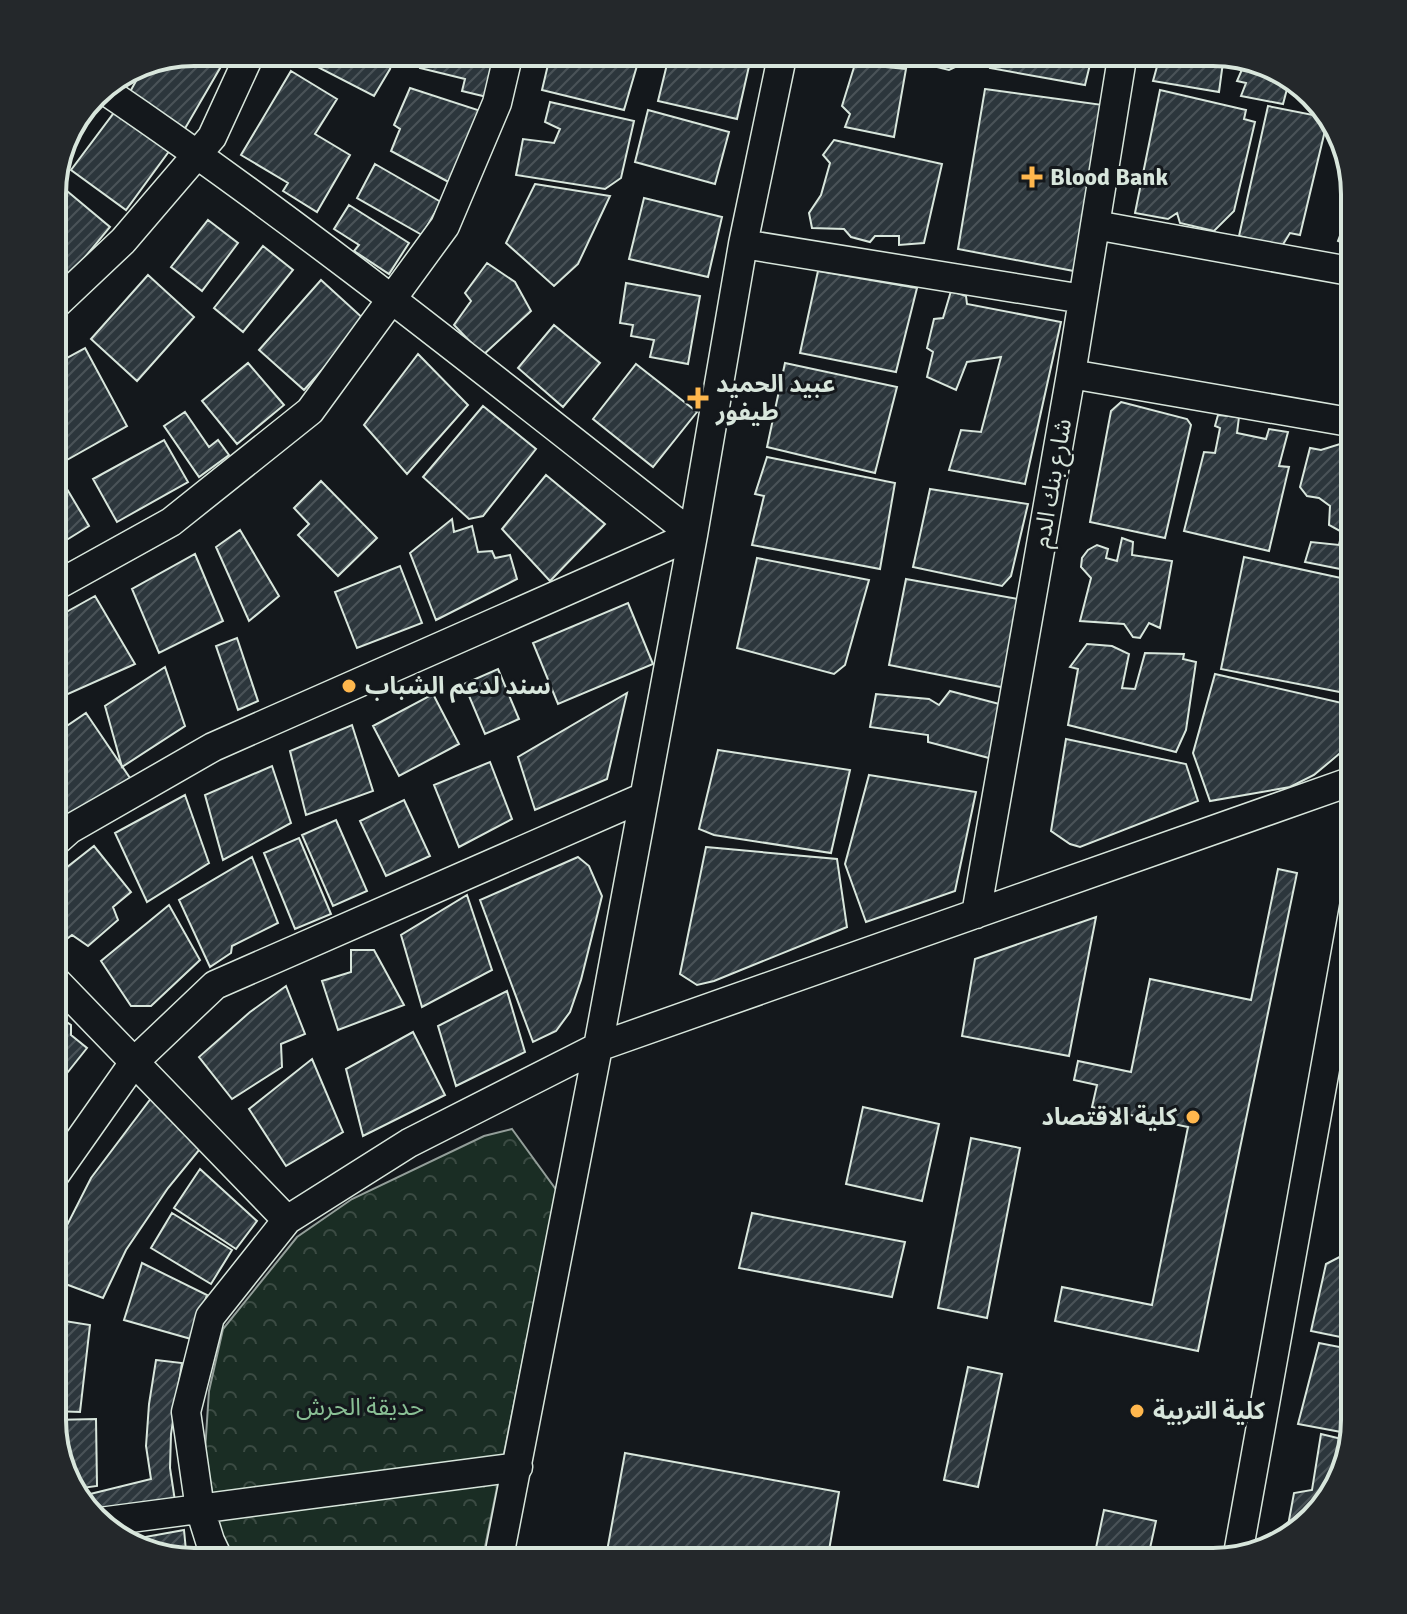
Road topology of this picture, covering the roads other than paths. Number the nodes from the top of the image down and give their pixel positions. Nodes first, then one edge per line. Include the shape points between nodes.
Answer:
1 (245, 66) edge
2 (506, 66) edge
3 (780, 66) edge
4 (1121, 66) edge
5 (113, 95) edge
6 (198, 154) junction
7 (1095, 225) junction
8 (743, 244) junction
9 (1341, 269) edge
10 (66, 295) edge
11 (392, 299) junction
12 (1083, 299) junction
13 (1071, 374) junction
14 (1341, 421) edge
15 (693, 535) junction
16 (66, 580) edge
17 (1341, 785) edge
18 (644, 797) junction
19 (66, 833) edge
20 (976, 914) junction
21 (1341, 980) edge
22 (66, 991) edge
23 (598, 1047) junction
24 (135, 1061) junction
25 (66, 1159) edge
26 (287, 1220) junction
27 (518, 1467) junction
28 (200, 1509) junction
29 (114, 1520) edge
30 (1240, 1545) edge
31 (213, 1548) edge
32 (501, 1548) edge

1 - 6 street via 212,137
2 - 11 street via 497,103 445,226
3 - 8 street
4 - 7 street, شارع بنك الدم
5 - 6 street
6 - 10 street via 123,241
6 - 11 street
7 - 9 street
7 - 12 street, شارع بنك الدم
8 - 12 street
8 - 15 street
11 - 15 street
11 - 16 street via 310,411 171,522
12 - 13 street, شارع بنك الدم
13 - 14 street
13 - 20 street, شارع بنك الدم
15 - 18 street
15 - 19 street via 213,747
17 - 20 street
18 - 23 street
18 - 24 street via 215,985
20 - 23 street
21 - 30 street
22 - 24 street
23 - 26 street via 409,1143
23 - 27 street
24 - 25 street
24 - 26 street
26 - 28 street via 210,1317 186,1412
27 - 28 street
27 - 32 street
28 - 29 street
28 - 31 street

